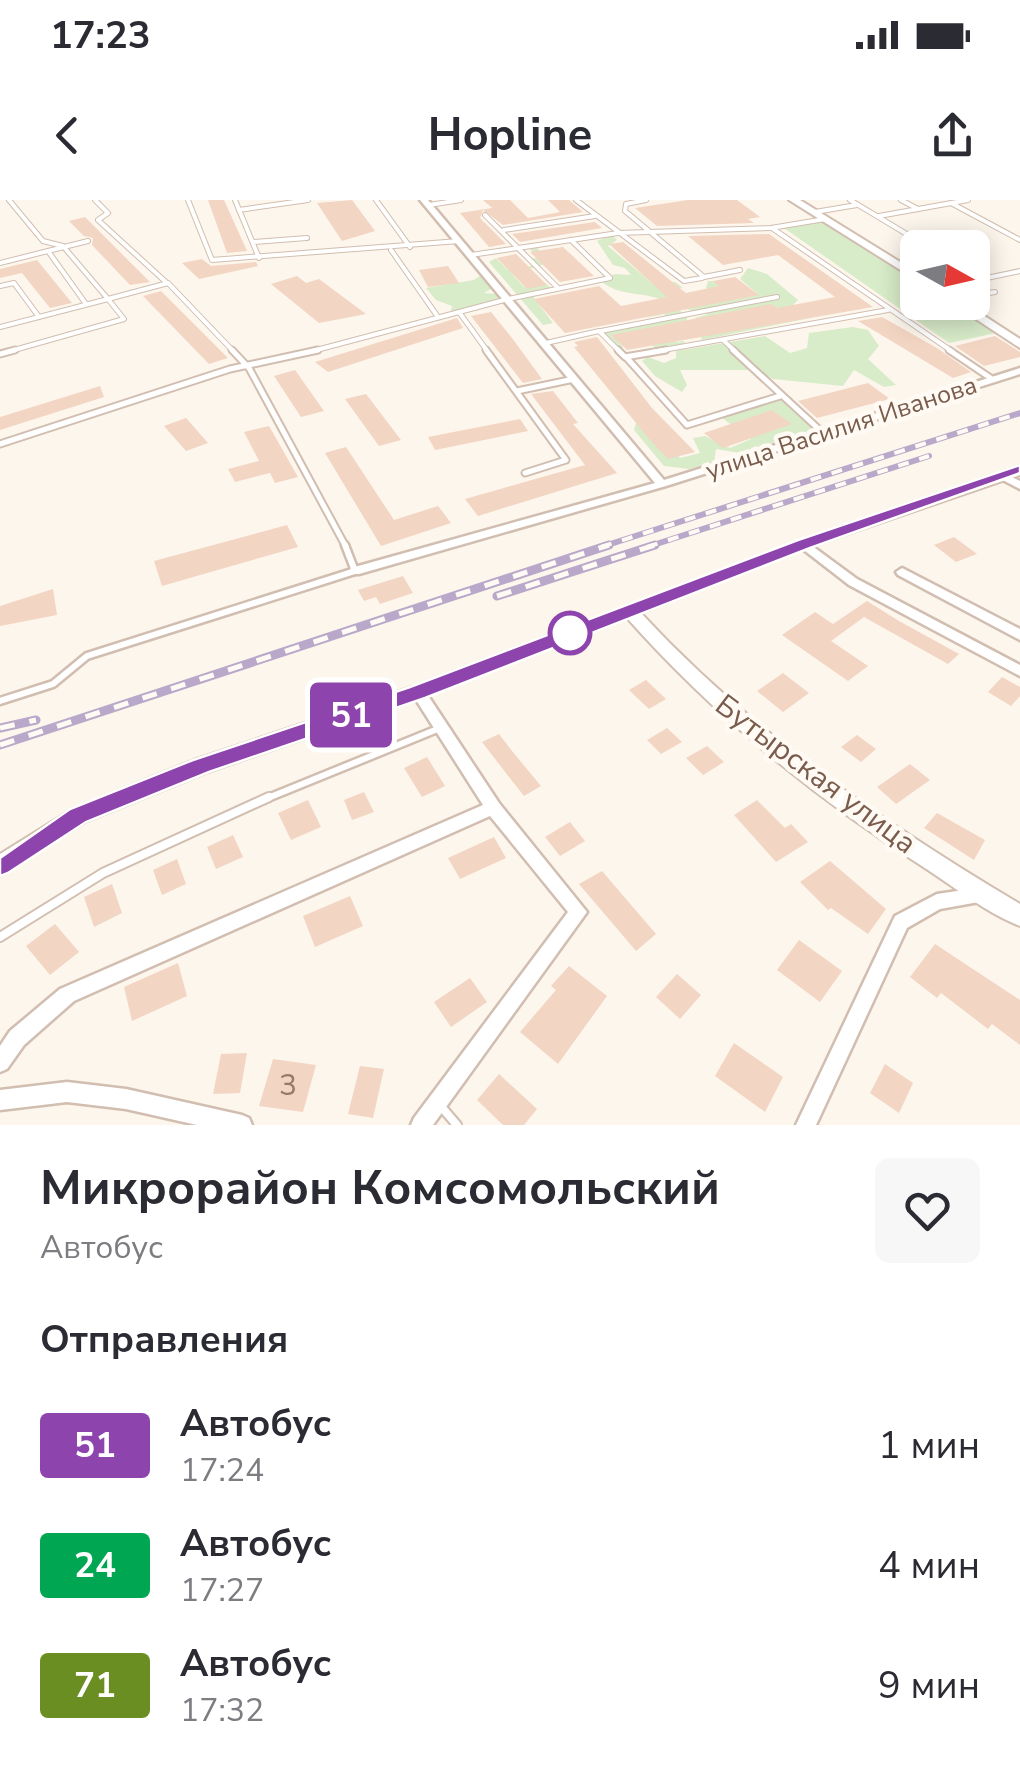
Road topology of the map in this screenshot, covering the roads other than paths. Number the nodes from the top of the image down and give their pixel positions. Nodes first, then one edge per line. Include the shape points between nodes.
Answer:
1 (9, 200) edge
2 (95, 200) edge
3 (188, 200) edge
4 (235, 200) edge
5 (308, 200) edge
6 (376, 200) edge
7 (461, 200) edge
8 (576, 200) edge
9 (646, 200) edge
10 (794, 200) edge
11 (850, 200) edge
12 (901, 200) edge
13 (968, 200) edge
14 (427, 202) edge
15 (952, 203) junction
16 (858, 204) junction
17 (918, 208) junction
18 (239, 210) junction
19 (485, 215) dead end
20 (596, 216) junction
21 (820, 216) junction
22 (878, 216) junction
23 (770, 228) junction
24 (901, 230) edge
25 (502, 231) junction
26 (618, 233) junction
27 (651, 233) junction
28 (112, 234) junction
29 (104, 236) dead end
30 (307, 238) dead end
31 (571, 240) junction
32 (1020, 240) edge
33 (43, 241) junction
34 (88, 241) dead end
35 (459, 241) junction
36 (252, 242) junction
37 (63, 246) junction
38 (520, 246) junction
39 (410, 248) junction
40 (390, 249) junction
41 (48, 252) junction
42 (470, 255) junction
43 (259, 258) junction
44 (0, 264) edge
45 (900, 267) edge
46 (740, 270) dead end
47 (1020, 271) edge
48 (990, 277) edge
49 (704, 278) junction
50 (168, 283) junction
51 (0, 286) edge
52 (558, 289) junction
53 (995, 292) dead end
54 (990, 293) edge
55 (778, 297) dead end
56 (108, 299) junction
57 (508, 300) junction
58 (86, 304) junction
59 (888, 310) junction
60 (459, 312) junction
61 (39, 317) junction
62 (439, 318) junction
63 (983, 320) edge
64 (0, 327) edge
65 (599, 331) junction
66 (722, 340) junction
67 (546, 343) junction
68 (1020, 344) edge
69 (0, 354) edge
70 (625, 357) junction
71 (249, 368) junction
72 (1020, 372) edge
73 (992, 379) junction
74 (574, 380) junction
75 (516, 391) junction
76 (780, 396) junction
77 (823, 433) junction
78 (0, 444) edge
79 (1020, 470) edge
80 (525, 473) dead end
81 (1003, 476) junction
82 (662, 484) junction
83 (1020, 486) edge
84 (804, 544) junction
85 (355, 571) junction
86 (902, 572) dead end
87 (630, 611) junction
88 (1020, 635) edge
89 (1020, 671) edge
90 (418, 692) junction
91 (0, 701) edge
92 (441, 728) junction
93 (492, 808) junction
94 (0, 866) edge
95 (984, 895) junction
96 (1020, 916) edge
97 (0, 937) edge
98 (0, 1062) edge
99 (0, 1100) edge
100 (438, 1103) junction
101 (242, 1125) edge
102 (421, 1125) edge
103 (456, 1125) edge
104 (806, 1125) edge

1 - 33 lane
2 - 28 lane via 108,213 98,220
3 - 43 lane via 212,260
4 - 18 lane
5 - 18 lane
6 - 39 lane
7 - 14 lane
8 - 20 lane
9 - 27 lane via 626,204 625,211
10 - 21 street
11 - 16 lane
12 - 17 lane
13 - 15 lane
14 - 35 street
15 - 17 lane
15 - 32 lane
16 - 21 lane
16 - 22 lane
17 - 22 lane
18 - 36 lane
19 - 25 lane
20 - 25 lane
20 - 26 lane
21 - 23 lane
21 - 45 street
22 - 24 lane
23 - 27 lane
23 - 59 lane
25 - 38 lane
26 - 27 lane
26 - 31 lane
26 - 49 lane via 684,280
27 - 49 lane
28 - 29 lane
28 - 50 lane
30 - 36 lane
31 - 38 lane
31 - 52 lane via 610,278
33 - 37 lane
33 - 41 lane
34 - 37 lane
35 - 39 lane
35 - 42 street
36 - 43 lane
37 - 41 lane
37 - 56 lane
38 - 42 lane
38 - 52 lane
39 - 40 lane
40 - 43 lane
40 - 62 lane
41 - 44 lane
41 - 58 lane
42 - 57 street
46 - 49 lane
47 - 48 lane
50 - 56 lane
50 - 71 lane
51 - 61 lane via 14,283
52 - 57 lane
53 - 54 lane
55 - 65 lane
56 - 58 lane
56 - 69 lane via 124,319
57 - 60 lane
57 - 67 street
58 - 61 lane
59 - 66 lane
59 - 73 lane
60 - 62 lane
60 - 75 lane
61 - 64 lane
62 - 71 lane
63 - 68 street
65 - 67 lane
65 - 70 lane
66 - 70 lane
66 - 76 lane
67 - 74 street
70 - 76 lane via 687,425
71 - 78 lane
71 - 85 lane
72 - 73 street, улица Василия Иванова
73 - 77 street, улица Василия Иванова
74 - 75 lane
74 - 82 street
75 - 80 lane via 566,460
76 - 77 lane
77 - 82 street, улица Василия Иванова
79 - 81 street
81 - 83 street
81 - 84 street
82 - 85 street, улица Василия Иванова
84 - 87 street
84 - 89 street via 852,582
85 - 91 lane via 88,656 54,684
86 - 88 street
87 - 90 street
87 - 95 street, Бутырская улица via 752,733
90 - 92 street
90 - 94 street via 78,816
92 - 93 street
92 - 97 lane via 189,832 58,896
93 - 98 street via 67,995
93 - 100 street via 578,912
95 - 96 street, Бутырская улица
95 - 104 street via 938,902 901,922
99 - 101 street via 67,1092
100 - 102 street
100 - 103 lane

